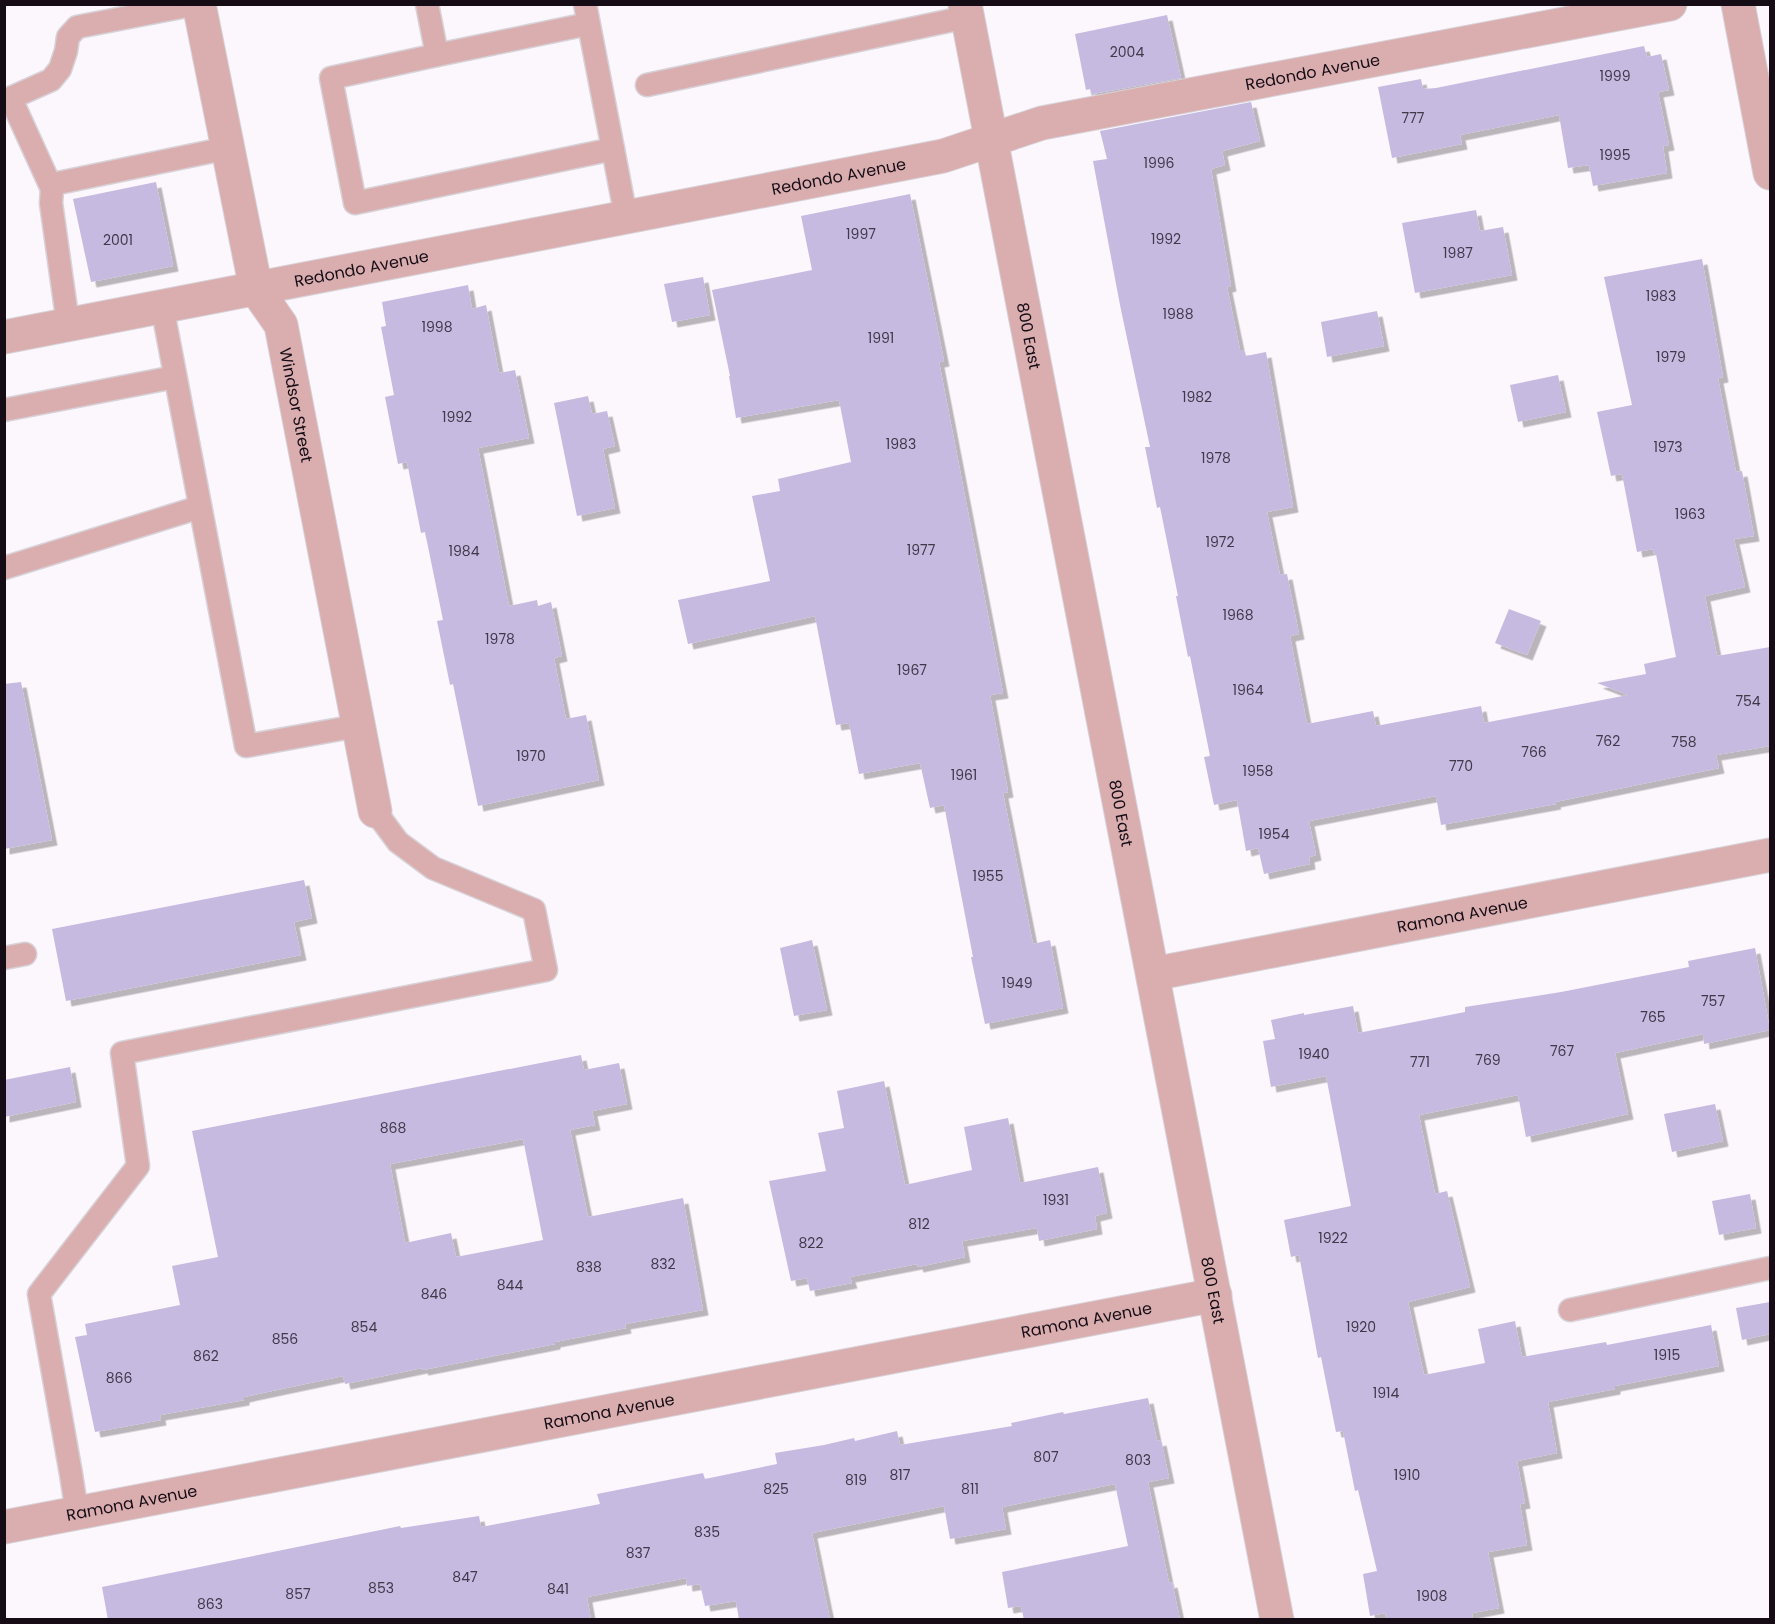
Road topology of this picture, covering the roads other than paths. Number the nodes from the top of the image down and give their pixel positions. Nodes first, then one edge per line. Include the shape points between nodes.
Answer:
1 (198, 4) edge
2 (427, 4) edge
3 (1670, 4) edge
4 (1738, 4) edge
5 (966, 11) edge
6 (586, 14) edge
7 (436, 56) junction
8 (647, 85) dead end
9 (8, 100) edge
10 (991, 141) junction
11 (228, 148) junction
12 (614, 149) junction
13 (1770, 173) edge
14 (52, 189) junction
15 (626, 217) junction
16 (256, 289) junction
17 (162, 306) junction
18 (68, 324) junction
19 (4, 337) edge
20 (175, 377) junction
21 (4, 410) edge
22 (200, 507) junction
23 (4, 568) edge
24 (357, 726) junction
25 (375, 811) joint
26 (1770, 855) edge
27 (1153, 974) junction
28 (1770, 1268) edge
29 (1215, 1295) junction
30 (1570, 1310) dead end
31 (77, 1513) junction
32 (4, 1527) edge
33 (1277, 1620) edge

1 - 9 lane via 77,27 68,37 60,69 51,80
1 - 11 street, Windsor Street
2 - 7 lane
3 - 10 street, Redondo Avenue via 1042,123
4 - 13 street
5 - 8 lane
5 - 10 street, 800 East
6 - 7 lane
6 - 12 lane
7 - 12 lane via 331,78 356,203
9 - 14 lane
10 - 15 street, Redondo Avenue via 943,156
10 - 27 street, 800 East
11 - 14 lane via 58,183
11 - 16 street, Windsor Street
12 - 15 lane
14 - 18 lane
15 - 16 street, Redondo Avenue
16 - 17 street, Redondo Avenue
16 - 24 street, Windsor Street via 281,325
17 - 18 street, Redondo Avenue
17 - 20 lane
18 - 19 street, Redondo Avenue
20 - 21 lane
20 - 22 lane
22 - 23 lane
22 - 24 lane via 246,746
24 - 25 street, Windsor Street
25 - 31 lane via 398,842 433,868 534,910 546,970 122,1053 138,1166 39,1294
26 - 27 street, Ramona Avenue
27 - 29 street, 800 East
28 - 30 lane
29 - 31 street, Ramona Avenue
29 - 33 street, 800 East
31 - 32 street, Ramona Avenue

